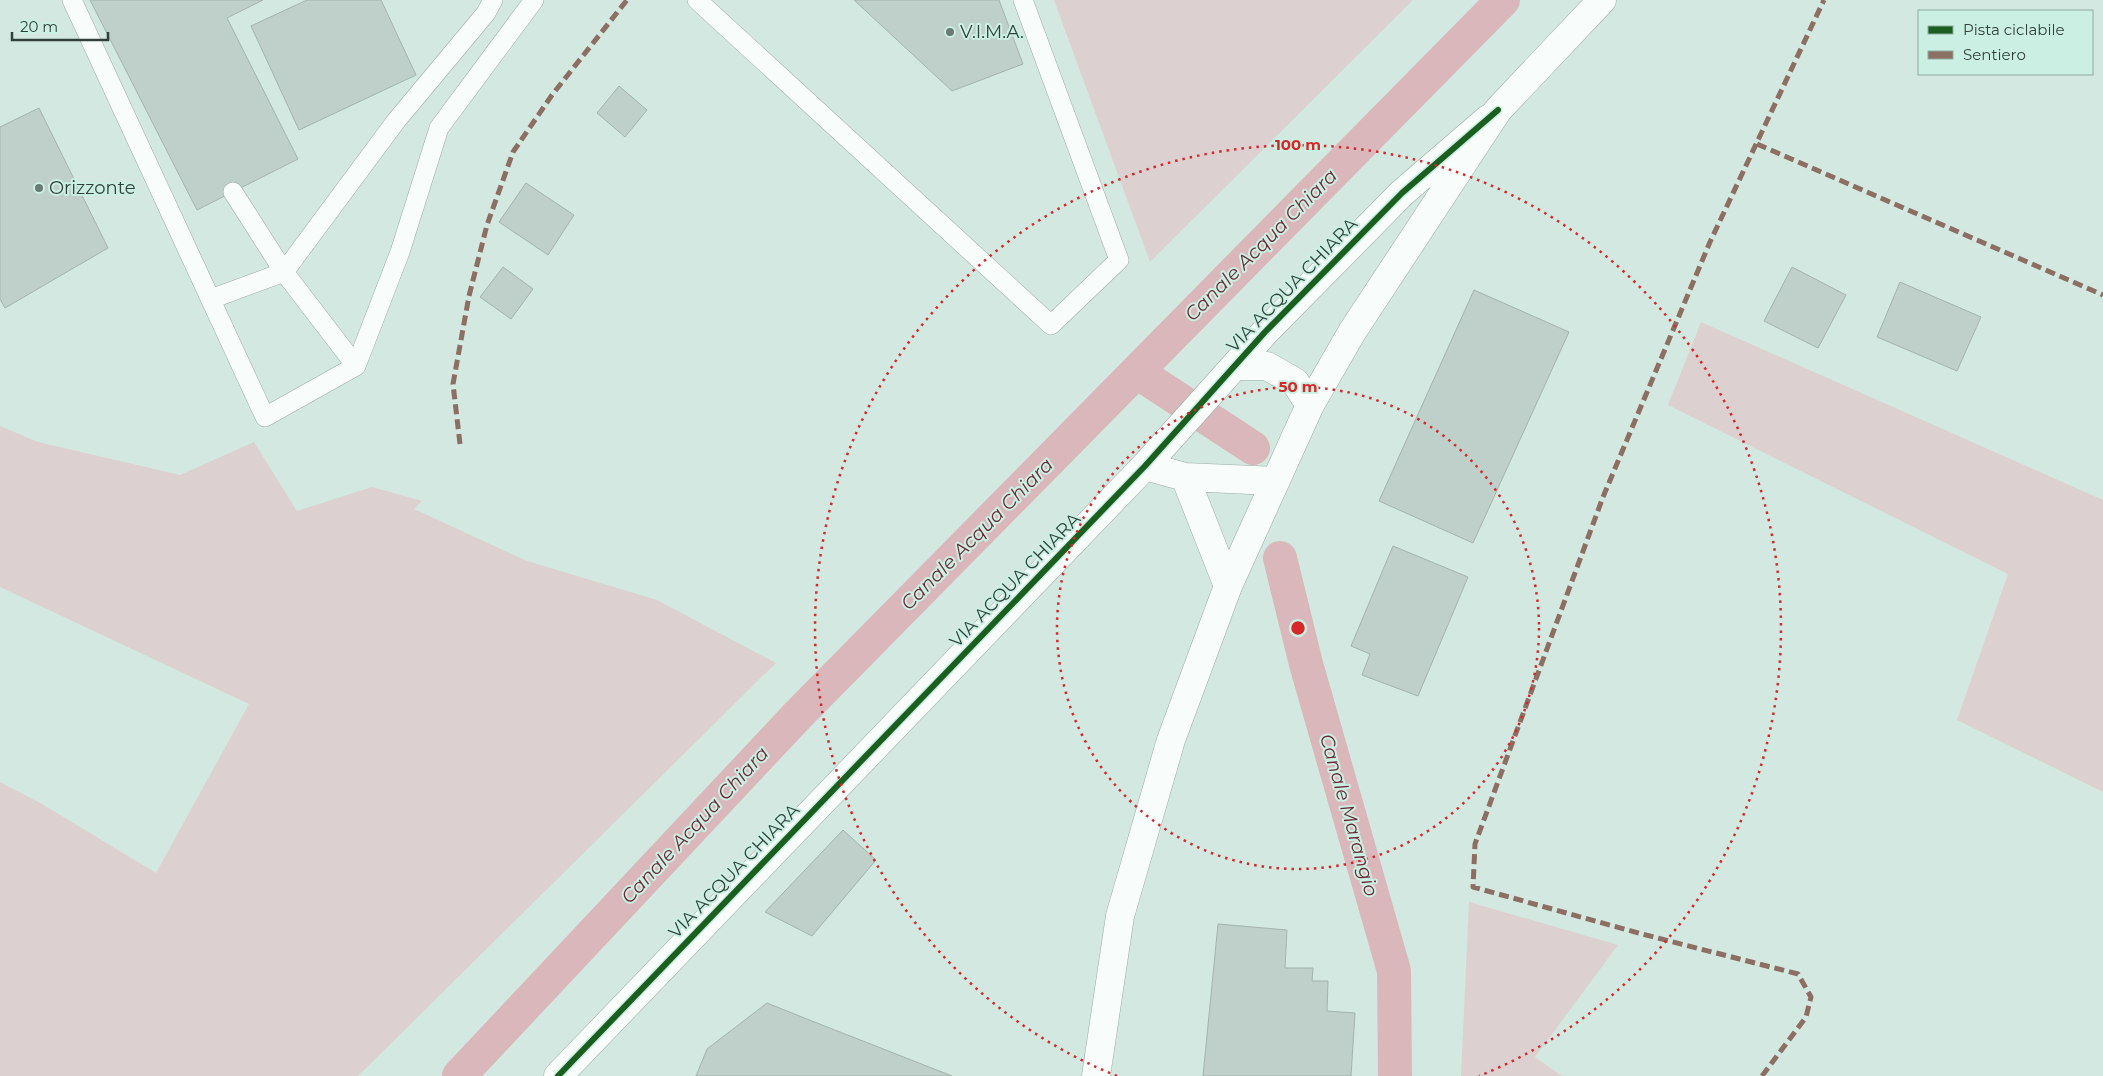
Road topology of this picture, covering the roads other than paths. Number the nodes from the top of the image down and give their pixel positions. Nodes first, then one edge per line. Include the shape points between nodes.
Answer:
1 (72, 0) edge
2 (493, 0) edge
3 (534, 0) edge
4 (696, 0) edge
5 (1023, 0) edge
6 (1602, 0) edge
7 (1498, 110) junction
8 (233, 192) dead end
9 (284, 272) junction
10 (211, 299) junction
11 (356, 366) junction
12 (1235, 366) junction
13 (1310, 405) junction
14 (1145, 466) junction
15 (1185, 477) junction
16 (1276, 481) junction
17 (1228, 586) junction
18 (558, 1076) edge
19 (1096, 1076) edge

1 - 10 lane
2 - 9 lane via 396,122
3 - 11 lane via 439,128 400,252
4 - 5 lane via 1051,325 1119,260
6 - 7 street
7 - 12 street, VIA ACQUA CHIARA via 1402,193
7 - 13 street via 1352,332
8 - 9 lane
9 - 10 lane
9 - 11 lane
10 - 11 lane via 265,417
12 - 13 street via 1267,366 1294,382
12 - 14 street, VIA ACQUA CHIARA
13 - 16 street
14 - 15 street
14 - 18 street, VIA ACQUA CHIARA
15 - 16 street
15 - 17 street
16 - 17 street
17 - 19 street via 1172,740 1120,916

